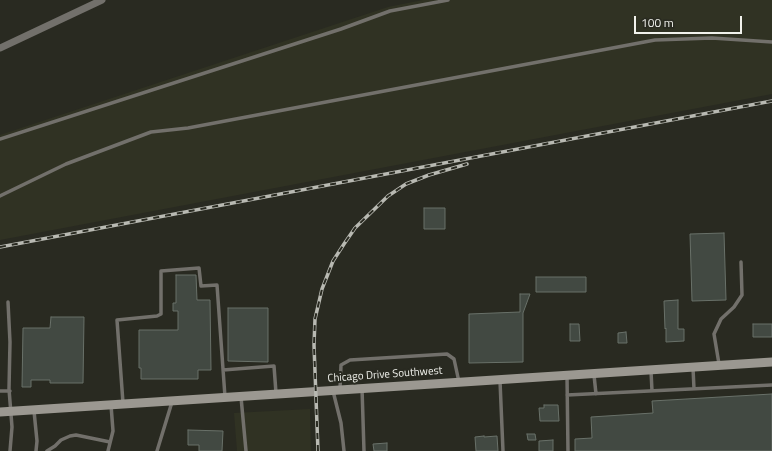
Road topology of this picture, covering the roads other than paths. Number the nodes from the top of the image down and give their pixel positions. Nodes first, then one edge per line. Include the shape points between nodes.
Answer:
1 (102, 0) edge
2 (448, 0) edge
3 (772, 42) edge
4 (0, 48) edge
5 (0, 139) edge
6 (0, 196) edge
7 (742, 262) dead end
8 (8, 302) dead end
9 (772, 362) edge
10 (719, 366) junction
11 (693, 367) junction
12 (223, 370) junction
13 (651, 370) junction
14 (594, 374) junction
15 (567, 375) junction
16 (500, 380) junction
17 (459, 382) junction
18 (772, 385) edge
19 (362, 388) junction
20 (694, 389) junction
21 (336, 390) junction
22 (0, 391) edge
23 (10, 391) junction
24 (652, 391) junction
25 (276, 393) junction
26 (596, 394) junction
27 (567, 395) junction
28 (241, 396) junction
29 (225, 397) junction
30 (173, 400) junction
31 (123, 404) junction
32 (110, 405) junction
33 (34, 410) junction
34 (12, 411) junction
35 (0, 412) edge
36 (110, 442) junction
37 (10, 451) edge
38 (36, 451) edge
39 (47, 451) edge
40 (108, 451) edge
41 (157, 451) edge
42 (246, 451) edge
43 (344, 451) edge
44 (364, 451) edge
45 (503, 451) edge
46 (568, 451) edge

1 - 4 street
2 - 5 lane via 390,11
3 - 6 lane via 712,38 655,40 188,128 151,132 66,164
7 - 10 lane via 742,295 721,319 714,334
8 - 23 lane
9 - 10 main road, Chicago Drive Southwest
10 - 11 main road, Chicago Drive Southwest
11 - 13 main road, Chicago Drive Southwest
11 - 20 lane
12 - 25 lane via 274,366
12 - 29 lane
12 - 31 lane via 217,285 201,286 199,268 161,271 161,314 117,320
13 - 14 main road, Chicago Drive Southwest
13 - 24 lane
14 - 15 main road, Chicago Drive Southwest
14 - 26 lane
15 - 16 main road, Chicago Drive Southwest
15 - 27 lane
16 - 17 main road, Chicago Drive Southwest
16 - 45 lane
17 - 19 main road, Chicago Drive Southwest
17 - 21 lane via 454,359 447,354 350,360 341,365
18 - 20 lane
19 - 21 main road, Chicago Drive Southwest
19 - 44 lane
20 - 24 lane
21 - 25 main road, Chicago Drive Southwest
21 - 43 lane
22 - 23 lane
23 - 34 lane
24 - 26 lane
25 - 28 main road, Chicago Drive Southwest
26 - 27 lane
27 - 46 lane
28 - 29 main road, Chicago Drive Southwest
28 - 42 lane
29 - 30 main road, Chicago Drive Southwest
30 - 31 main road, Chicago Drive Southwest
30 - 41 lane
31 - 32 main road, Chicago Drive Southwest
32 - 33 main road, Chicago Drive Southwest
32 - 36 lane via 113,431
33 - 34 main road, Chicago Drive Southwest
33 - 38 lane
34 - 35 main road, Chicago Drive Southwest
34 - 37 lane
36 - 39 lane via 70,436
36 - 40 lane

